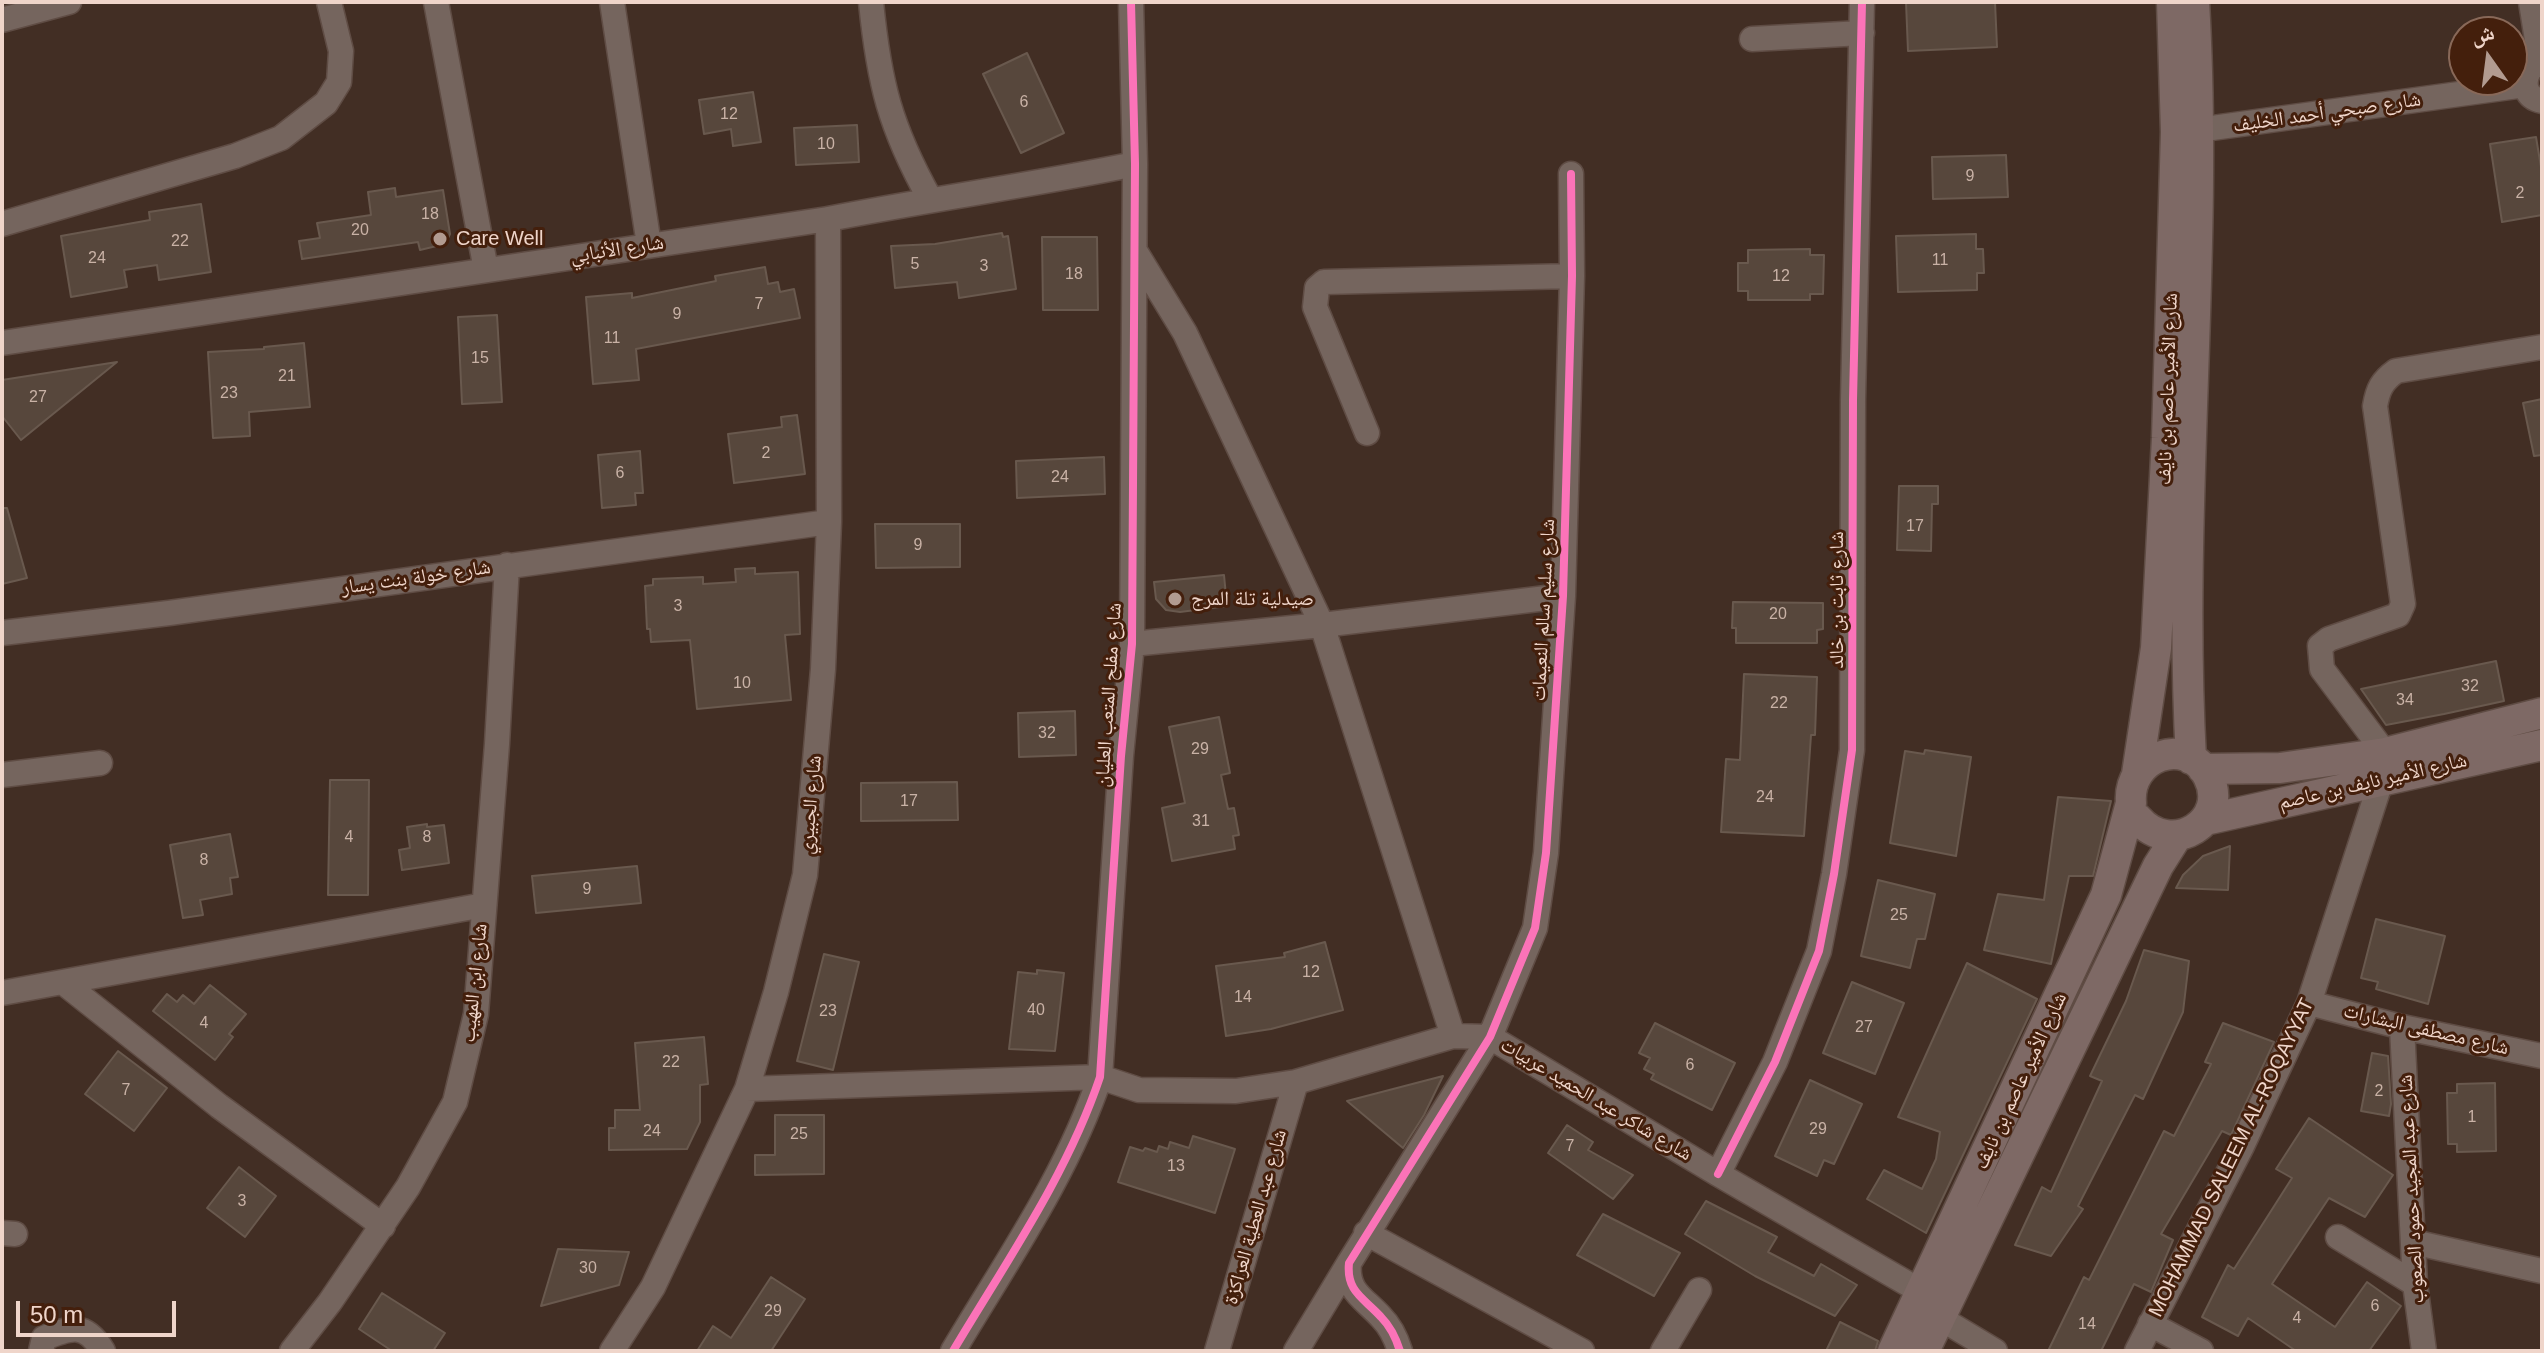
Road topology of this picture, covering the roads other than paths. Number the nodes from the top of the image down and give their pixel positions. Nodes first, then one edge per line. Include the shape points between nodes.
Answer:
1 (69, 2) edge
2 (329, 2) edge
3 (436, 2) edge
4 (612, 2) edge
5 (871, 2) edge
6 (1131, 2) edge
7 (1862, 2) edge
8 (2172, 2) edge
9 (2194, 2) edge
10 (2531, 2) edge
11 (2, 20) edge
12 (1862, 33) junction
13 (1752, 39) dead end
14 (2541, 65) edge
15 (2533, 93) edge
16 (2188, 132) junction
17 (1135, 164) junction
18 (1571, 174) dead end
19 (930, 199) junction
20 (828, 219) junction
21 (2, 224) edge
22 (649, 245) junction
23 (1135, 251) junction
24 (486, 270) junction
25 (1572, 276) junction
26 (2, 343) edge
27 (2542, 347) edge
28 (1367, 433) dead end
29 (829, 522) junction
30 (507, 565) junction
31 (1563, 596) junction
32 (1322, 625) junction
33 (2, 633) edge
34 (1132, 644) junction
35 (2542, 713) edge
36 (2542, 745) edge
37 (100, 763) dead end
38 (2197, 764) junction
39 (2383, 767) junction
40 (2, 775) edge
41 (2136, 799) junction
42 (2205, 820) junction
43 (2177, 836) junction
44 (484, 905) junction
45 (64, 983) junction
46 (2, 993) edge
47 (2309, 1003) junction
48 (2402, 1027) junction
49 (1453, 1036) junction
50 (1490, 1037) junction
51 (2542, 1056) edge
52 (1100, 1077) junction
53 (1296, 1082) junction
54 (747, 1089) junction
55 (1718, 1174) junction
56 (383, 1226) junction
57 (1366, 1233) junction
58 (2338, 1237) dead end
59 (2413, 1242) junction
60 (1349, 1263) junction
61 (2542, 1271) edge
62 (2415, 1284) junction
63 (1699, 1290) dead end
64 (1922, 1292) junction
65 (1940, 1318) junction
66 (2150, 1324) junction
67 (41, 1351) edge
68 (103, 1351) edge
69 (292, 1351) edge
70 (612, 1351) edge
71 (953, 1351) edge
72 (1217, 1351) edge
73 (1296, 1351) edge
74 (1400, 1351) edge
75 (1582, 1351) edge
76 (1663, 1351) edge
77 (1893, 1351) edge
78 (1924, 1351) edge
79 (1995, 1351) edge
80 (2137, 1351) edge
81 (2201, 1351) edge
82 (2424, 1351) edge

1 - 11 street
2 - 21 street via 341,51 339,82 326,103 281,138
3 - 24 street
4 - 22 street
5 - 19 street via 887,107
6 - 17 street, شارع مفلح المتعب العليان
7 - 12 street, شارع ثابت بن خالد
8 - 16 main road, شارع الأمير عاصم بن نايف
9 - 16 main road, شارع الأمير عاصم بن نايف
10 - 14 street
12 - 13 street
12 - 55 street, شارع ثابت بن خالد via 1852,750 1819,951 1775,1062
14 - 15 street via 2529,71
15 - 16 street, شارع صبحي أحمد الخليف
16 - 38 main road, شارع الأمير عاصم بن نايف via 2186,589
16 - 41 main road, شارع الأمير عاصم بن نايف via 2157,634
17 - 19 street, شارع الأنبابي
17 - 23 street, شارع مفلح المتعب العليان
18 - 25 street, شارع سليم سالم النعيمات
19 - 20 street, شارع الأنبابي
20 - 22 street, شارع الأنبابي
20 - 29 street, شارع الجبيري
22 - 24 street, شارع الأنبابي
23 - 32 street via 1185,333
23 - 34 street, شارع مفلح المتعب العليان
24 - 26 street, شارع الأنبابي
25 - 28 street via 1324,282 1317,288 1315,307
25 - 31 street, شارع سليم سالم النعيمات
27 - 39 street via 2396,371 2378,390 2375,406 2403,604 2398,615 2329,639 2319,655 2322,669
29 - 30 street, شارع خولة بنت يسار
29 - 54 street, شارع الجبيري via 805,875
30 - 33 street, شارع خولة بنت يسار
30 - 44 street, شارع ابن المهيب
31 - 32 street
31 - 50 street, شارع سليم سالم النعيمات via 1546,853 1535,928
32 - 34 street
32 - 49 street
34 - 52 street, شارع مفلح المتعب العليان
35 - 39 main road, شارع الأمير نايف بن عاصم
36 - 39 main road, شارع الأمير نايف بن عاصم
37 - 40 street
38 - 39 main road, شارع الأمير نايف بن عاصم
38 - 41 main road via 2174,754 2157,757 2142,767
38 - 42 main road via 2213,794
39 - 42 main road, شارع الأمير نايف بن عاصم
39 - 47 street, MOHAMMAD SALEEM AL-ROQAYYAT
41 - 43 main road via 2144,826 2159,835
41 - 64 main road, شارع الأمير عاصم بن نايف via 2106,895
42 - 43 main road
43 - 65 main road, شارع الأمير عاصم بن نايف
44 - 45 street
44 - 56 street, شارع ابن المهيب via 476,1014 455,1102
45 - 46 street
45 - 56 street
47 - 48 street, شارع مصطفى البشارات
47 - 66 street, MOHAMMAD SALEEM AL-ROQAYYAT
48 - 51 street, شارع مصطفى البشارات
48 - 59 street, شارع عبد المجيد حمود الصعوب
49 - 50 street, شارع شاكر عبد الحميد عربيات
49 - 53 street, شارع شاكر عبد الحميد عربيات
50 - 55 street, شارع شاكر عبد الحميد عربيات
50 - 57 street, شارع سليم سالم النعيمات
52 - 53 street, شارع شاكر عبد الحميد عربيات via 1139,1090 1180,1092
52 - 54 street
52 - 71 street, شارع مفلح المتعب العليان via 1062,1167
53 - 72 street, شارع عبد العطية العراكزة
54 - 70 street, شارع الجبيري via 653,1287
55 - 64 street, شارع شاكر عبد الحميد عربيات
56 - 69 street, شارع ابن المهيب
57 - 60 street, شارع سليم سالم النعيمات
57 - 75 street
58 - 62 street
59 - 61 street
59 - 62 street, شارع عبد المجيد حمود الصعوب
60 - 73 street, شارع سليم سالم النعيمات
60 - 74 street via 1355,1294 1390,1328
62 - 82 street, شارع عبد المجيد حمود الصعوب
63 - 76 street
64 - 77 main road, شارع الأمير عاصم بن نايف
65 - 78 main road, شارع الأمير عاصم بن نايف
65 - 79 street
66 - 80 street, MOHAMMAD SALEEM AL-ROQAYYAT
66 - 81 street
67 - 68 street via 44,1338 80,1328

